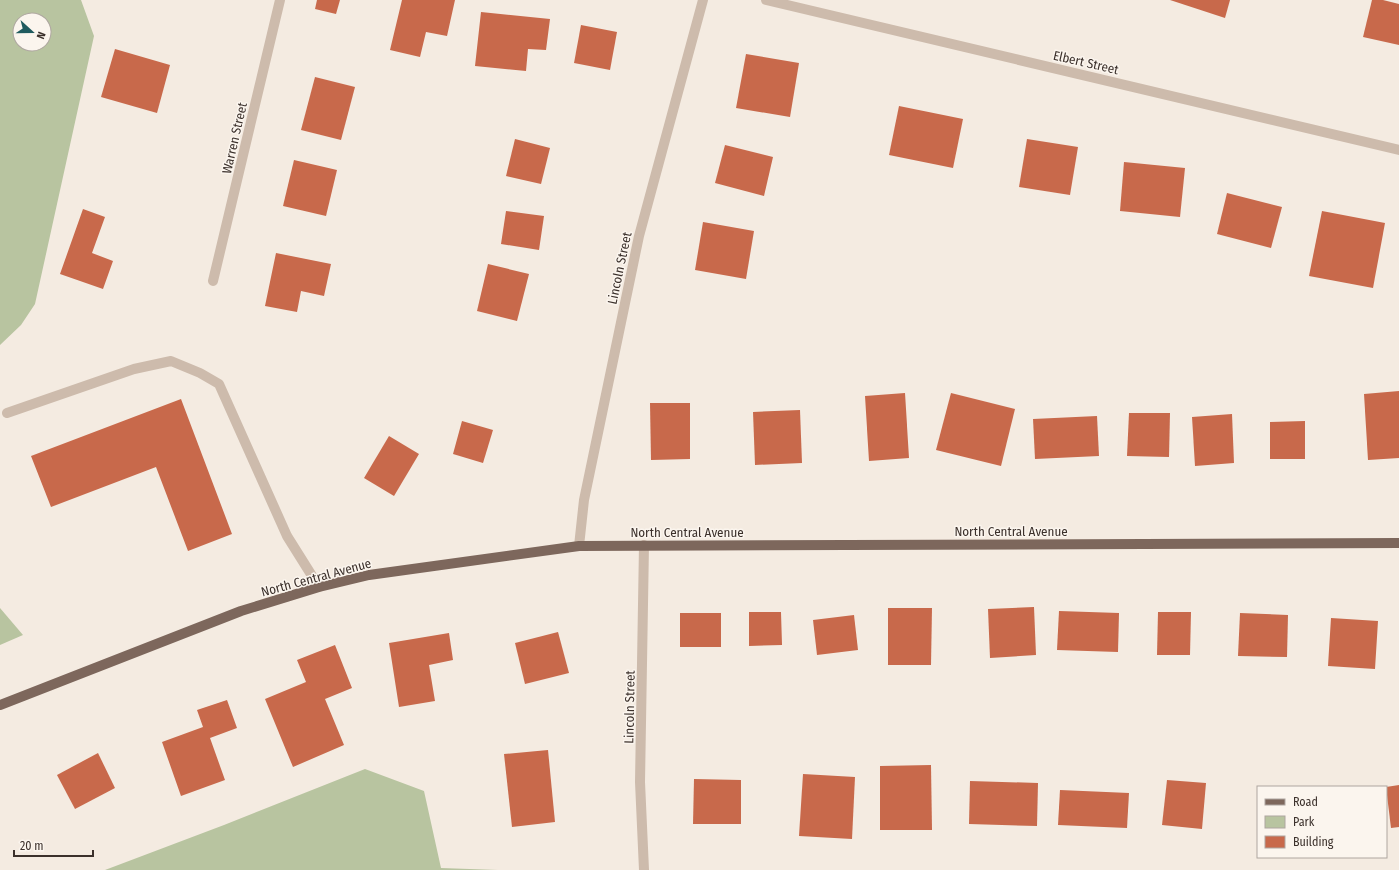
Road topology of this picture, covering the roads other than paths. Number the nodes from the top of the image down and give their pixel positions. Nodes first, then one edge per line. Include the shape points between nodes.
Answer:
1 (280, 0) edge
2 (703, 0) edge
3 (766, 0) edge
4 (1399, 150) edge
5 (213, 282) dead end
6 (7, 413) dead end
7 (1399, 543) edge
8 (644, 545) junction
9 (579, 546) junction
10 (319, 587) junction
11 (0, 705) edge
12 (644, 870) edge

1 - 5 street, Warren Street
2 - 9 street, Lincoln Street via 639,236 584,500
3 - 4 street, Elbert Street
6 - 10 street via 134,369 170,361 200,373 219,384 287,536
7 - 8 main road, North Central Avenue
8 - 9 main road, North Central Avenue
8 - 12 street, Lincoln Street via 640,782
9 - 10 main road, North Central Avenue via 369,575
10 - 11 main road, North Central Avenue via 241,611

